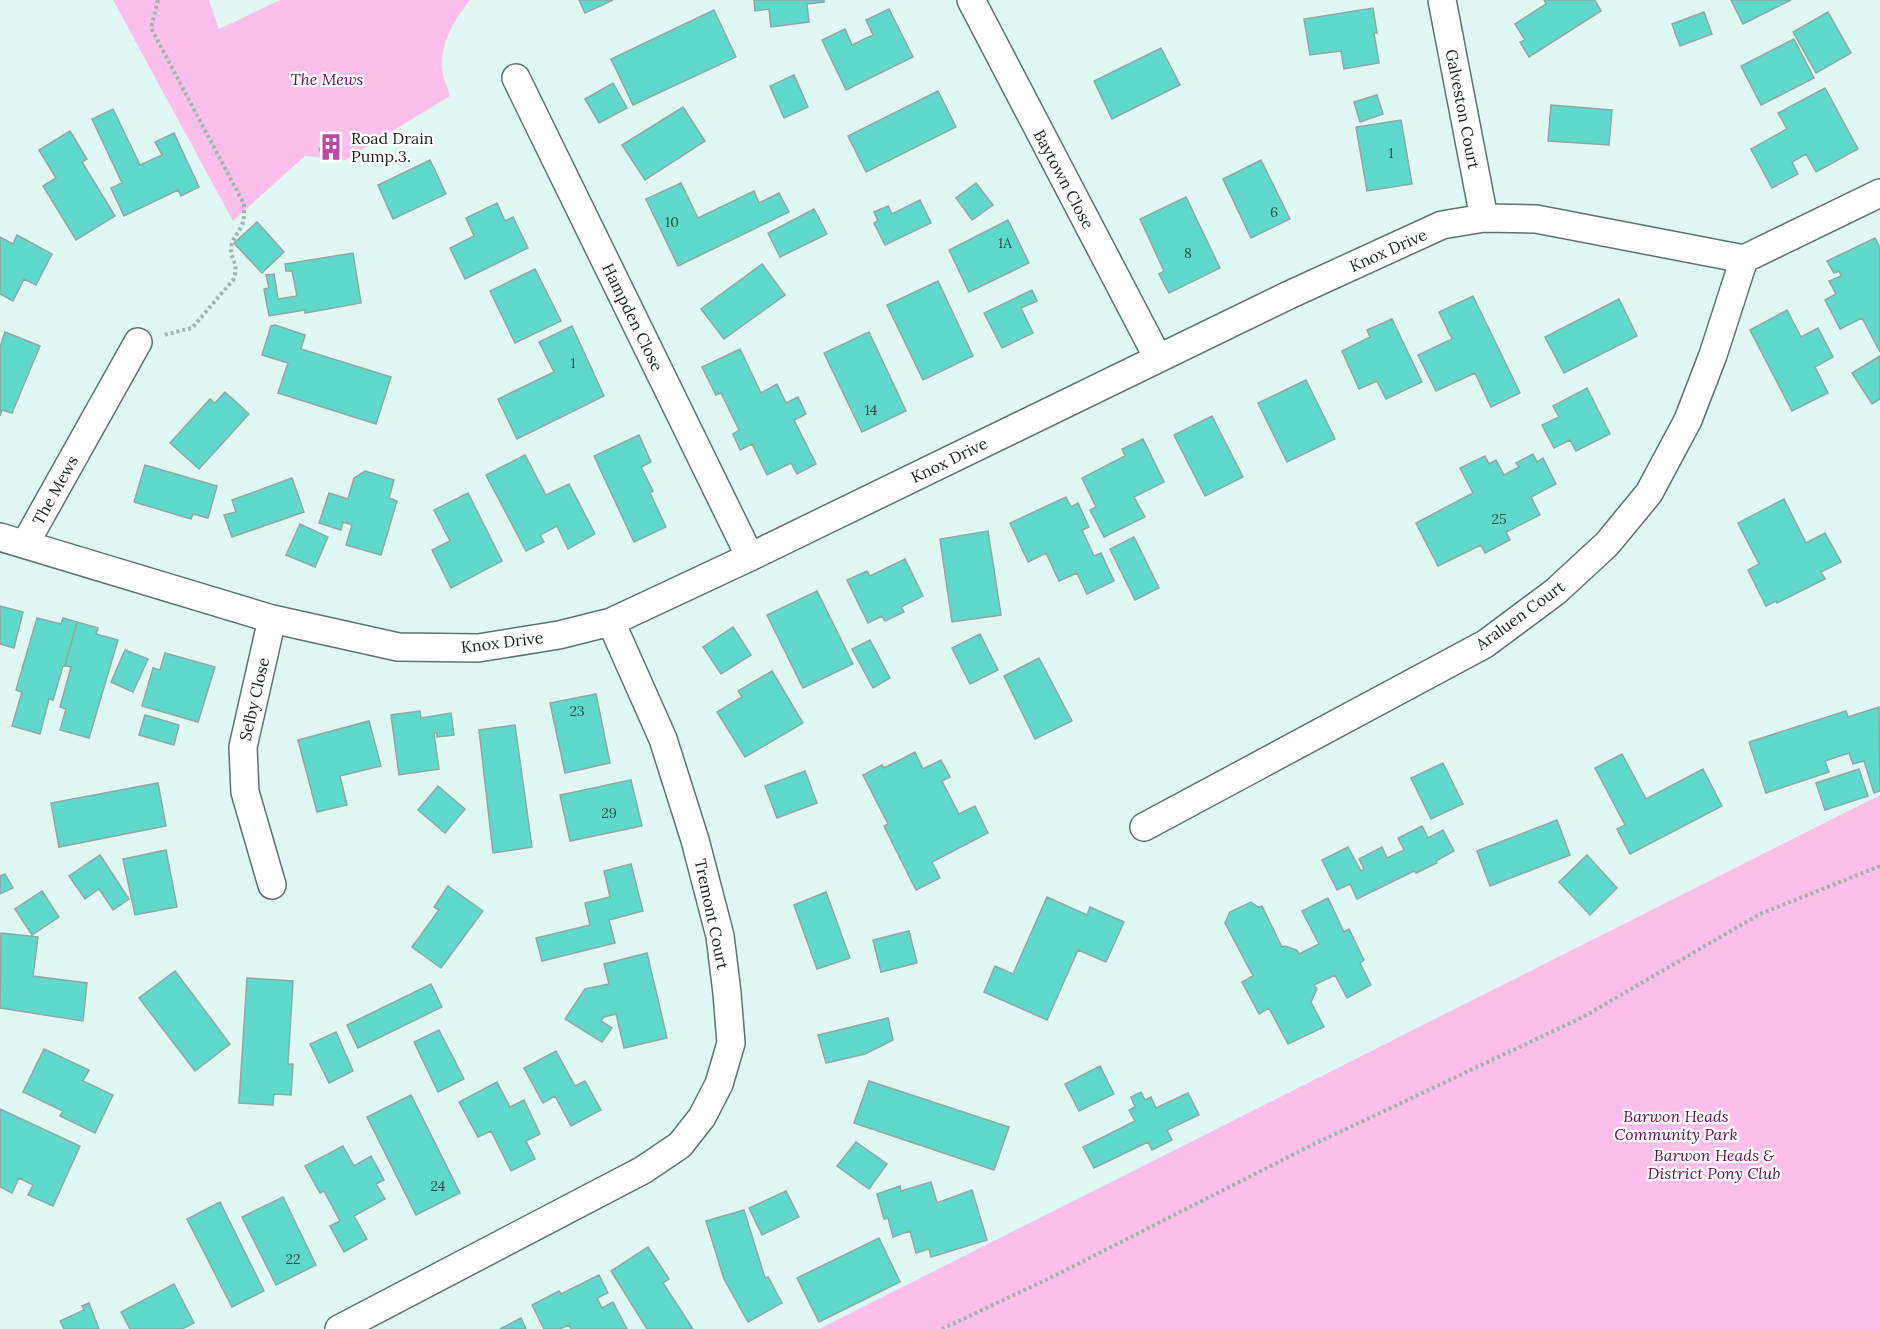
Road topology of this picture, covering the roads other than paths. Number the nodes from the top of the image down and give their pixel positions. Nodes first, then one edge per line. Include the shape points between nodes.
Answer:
1 (971, 0) edge
2 (1442, 0) edge
3 (516, 78) dead end
4 (1880, 193) edge
5 (1484, 218) junction
6 (1744, 259) junction
7 (138, 342) road end
8 (1158, 358) junction
9 (12, 540) edge
10 (750, 557) junction
11 (272, 619) junction
12 (611, 622) junction
13 (1144, 828) dead end
14 (272, 885) dead end
15 (339, 1329) edge

1 - 8 street, Baytown Close
2 - 5 street, Galveston Court
3 - 10 street, Hampden Close
4 - 6 street
5 - 6 street, Knox Drive via 1536,219
5 - 8 street, Knox Drive via 1442,225
6 - 13 street, Araluen Court via 1688,420 1649,493 1607,544 1555,592 1485,644
7 - 9 street, The Mews
8 - 10 street, Knox Drive
9 - 11 street, Knox Drive
10 - 12 street, Knox Drive
11 - 12 street, Knox Drive via 398,647 478,648
11 - 14 street, Selby Close via 243,747 245,792
12 - 15 street, Tremont Court via 663,739 720,936 731,1043 719,1084 702,1117 680,1145 644,1170

